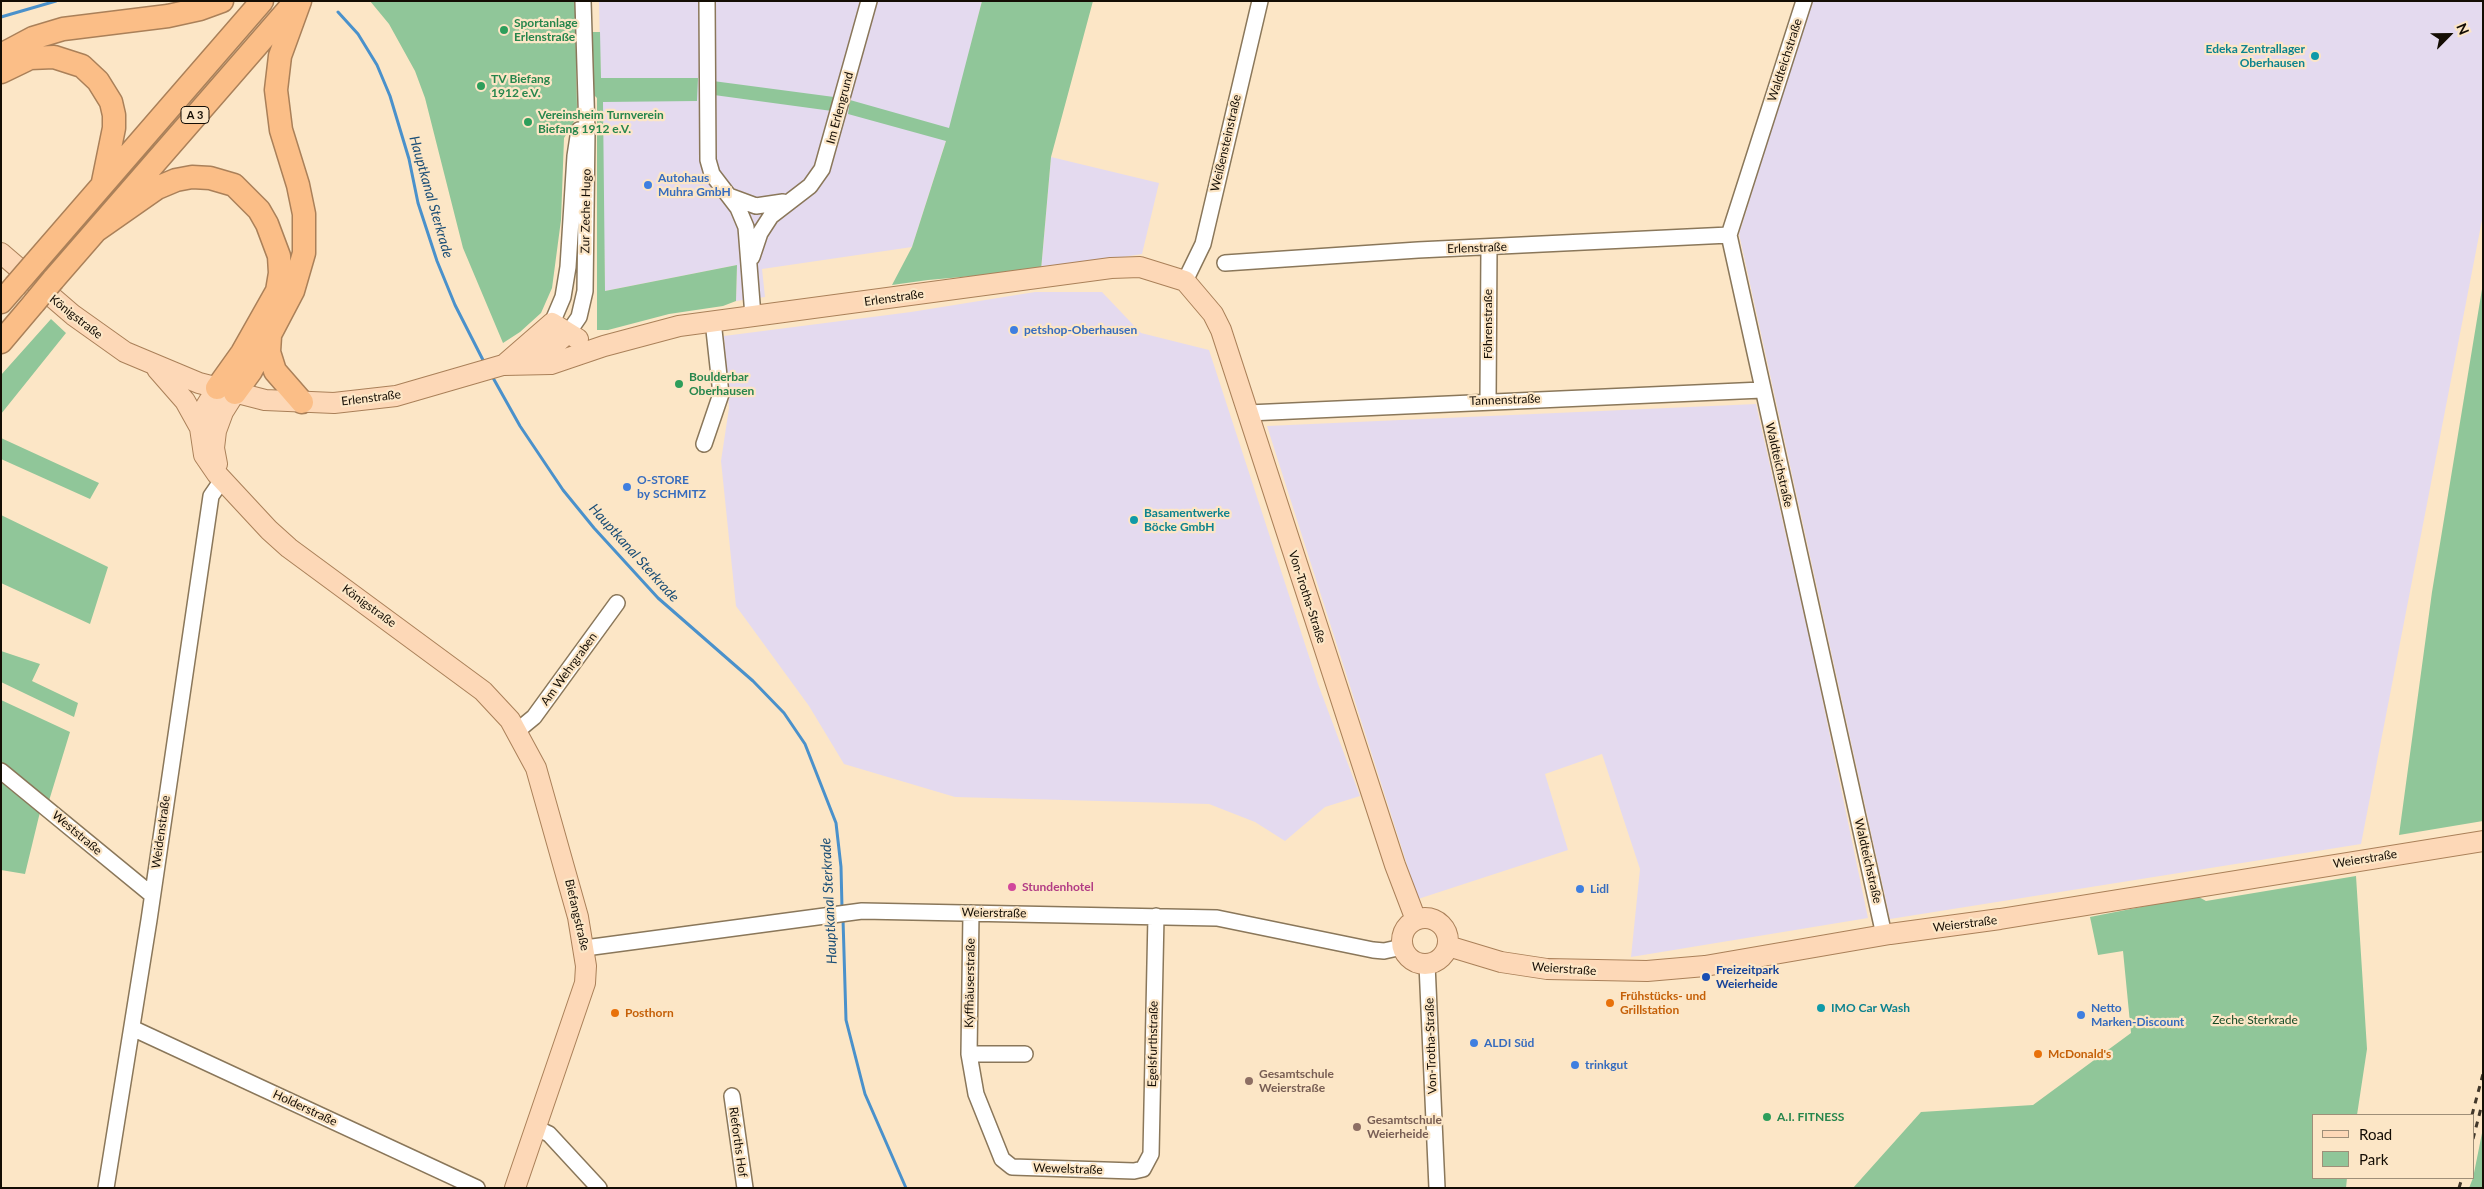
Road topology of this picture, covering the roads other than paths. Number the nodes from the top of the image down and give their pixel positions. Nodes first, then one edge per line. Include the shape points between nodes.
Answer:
1 (222, 1) edge
2 (262, 1) edge
3 (296, 1) edge
4 (300, 1) edge
5 (583, 1) edge
6 (707, 1) edge
7 (869, 1) edge
8 (1260, 1) edge
9 (1804, 1) edge
10 (1, 55) edge
11 (1, 72) edge
12 (585, 83) junction
13 (103, 184) junction
14 (728, 195) junction
15 (788, 201) junction
16 (96, 230) junction
17 (1729, 235) junction
18 (1489, 247) junction
19 (1, 253) edge
20 (1225, 263) dead end
21 (749, 266) junction
22 (1185, 281) junction
23 (8, 294) edge
24 (753, 316) junction
25 (713, 322) junction
26 (560, 328) junction
27 (270, 336) junction
28 (1, 342) edge
29 (604, 346) junction
30 (504, 364) junction
31 (154, 365) junction
32 (1762, 390) junction
33 (226, 391) junction
34 (1488, 401) junction
35 (302, 402) junction
36 (1248, 413) junction
37 (200, 428) junction
38 (704, 444) dead end
39 (222, 480) junction
40 (617, 603) dead end
41 (517, 731) junction
42 (1, 771) edge
43 (2483, 841) edge
44 (152, 895) junction
45 (971, 912) junction
46 (1156, 916) junction
47 (1416, 920) junction
48 (1884, 935) junction
49 (1448, 946) junction
50 (1402, 947) junction
51 (585, 948) junction
52 (1427, 964) junction
53 (132, 1028) junction
54 (969, 1054) junction
55 (1025, 1054) dead end
56 (732, 1096) dead end
57 (536, 1128) junction
58 (1000, 1154) joint
59 (1143, 1169) joint
60 (106, 1188) edge
61 (477, 1188) edge
62 (515, 1188) edge
63 (599, 1188) edge
64 (745, 1188) edge
65 (1437, 1188) edge

1 - 10 highway via 168,16 63,29 34,38
2 - 13 highway, A 3
3 - 16 highway, A 3
4 - 27 highway via 280,56 276,90 281,130 304,214 304,253 293,291
5 - 12 street, Zur Zeche Hugo
6 - 14 street, Im Erlengrund via 707,154 712,174
7 - 15 street, Im Erlengrund via 822,168 810,186
8 - 22 street, Weißensteinstraße via 1203,244
9 - 17 street, Waldteichstraße
11 - 13 highway via 30,58 54,57 82,66 98,81 111,102 114,115
12 - 26 street, Zur Zeche Hugo via 575,156 568,267
12 - 26 street, Zur Zeche Hugo via 585,291 579,316
13 - 23 highway, A 3, bridge
14 - 15 street, Im Erlengrund via 756,206
14 - 21 street, Im Erlengrund via 746,227
15 - 21 street, Im Erlengrund via 764,224
16 - 28 highway, A 3, bridge
16 - 33 highway via 157,188 192,177 234,185 259,210 279,256 277,291 242,353
17 - 18 street, Erlenstraße
17 - 32 street, Waldteichstraße
18 - 20 street, Erlenstraße
18 - 34 street, Föhrenstraße
19 - 31 main road, Königstraße via 92,330
21 - 24 street, Im Erlengrund
22 - 24 main road, Erlenstraße via 1140,268 1111,268
22 - 36 main road, Von-Trotha-Straße via 1213,314 1221,330
24 - 25 main road, Erlenstraße
25 - 29 main road, Erlenstraße via 667,329
25 - 38 street via 720,394
26 - 29 main road via 594,345
26 - 30 main road, Erlenstraße
27 - 33 highway via 251,371
27 - 35 highway via 269,352 275,372
29 - 30 main road, Erlenstraße via 551,364
30 - 35 main road, Erlenstraße via 396,396 355,402
31 - 33 main road, Königstraße
31 - 37 main road via 185,400
32 - 34 street, Tannenstraße
32 - 48 street, Waldteichstraße
33 - 35 main road, Erlenstraße via 265,400
33 - 37 main road, Königstraße via 206,406
33 - 39 main road, Königstraße via 214,440
34 - 36 street, Tannenstraße
36 - 47 main road, Von-Trotha-Straße
37 - 39 main road, Königstraße via 204,455
39 - 41 main road, Königstraße via 289,548 474,683 502,710
39 - 44 street, Weidenstraße via 211,496
40 - 41 street, Am Wehrgraben via 534,717
41 - 51 main road, Biefangstraße via 544,791
42 - 44 street, Weststraße
43 - 48 main road, Weierstraße
44 - 53 street, Weidenstraße
45 - 46 street, Weierstraße
45 - 51 street, Weierstraße via 862,911
45 - 54 street, Kyffhäuserstraße
46 - 50 street, Weierstraße via 1217,918 1373,950
46 - 59 street, Egelsfurthstraße via 1151,1154
47 - 49 main road via 1428,918 1440,923 1448,936
47 - 50 main road via 1404,931
48 - 49 main road, Weierstraße via 1722,964 1647,971 1533,968
49 - 52 main road via 1440,958
50 - 52 main road via 1413,961
51 - 57 main road, Biefangstraße via 585,983
52 - 65 street, Von-Trotha-Straße
53 - 60 street, Weidenstraße
53 - 61 street, Holderstraße
54 - 55 street
54 - 58 street, Kyffhäuserstraße via 976,1094
56 - 64 street, Rieforths Hof
57 - 62 main road, Biefangstraße
57 - 63 street via 549,1134
58 - 59 street, Wewelstraße via 1012,1167

